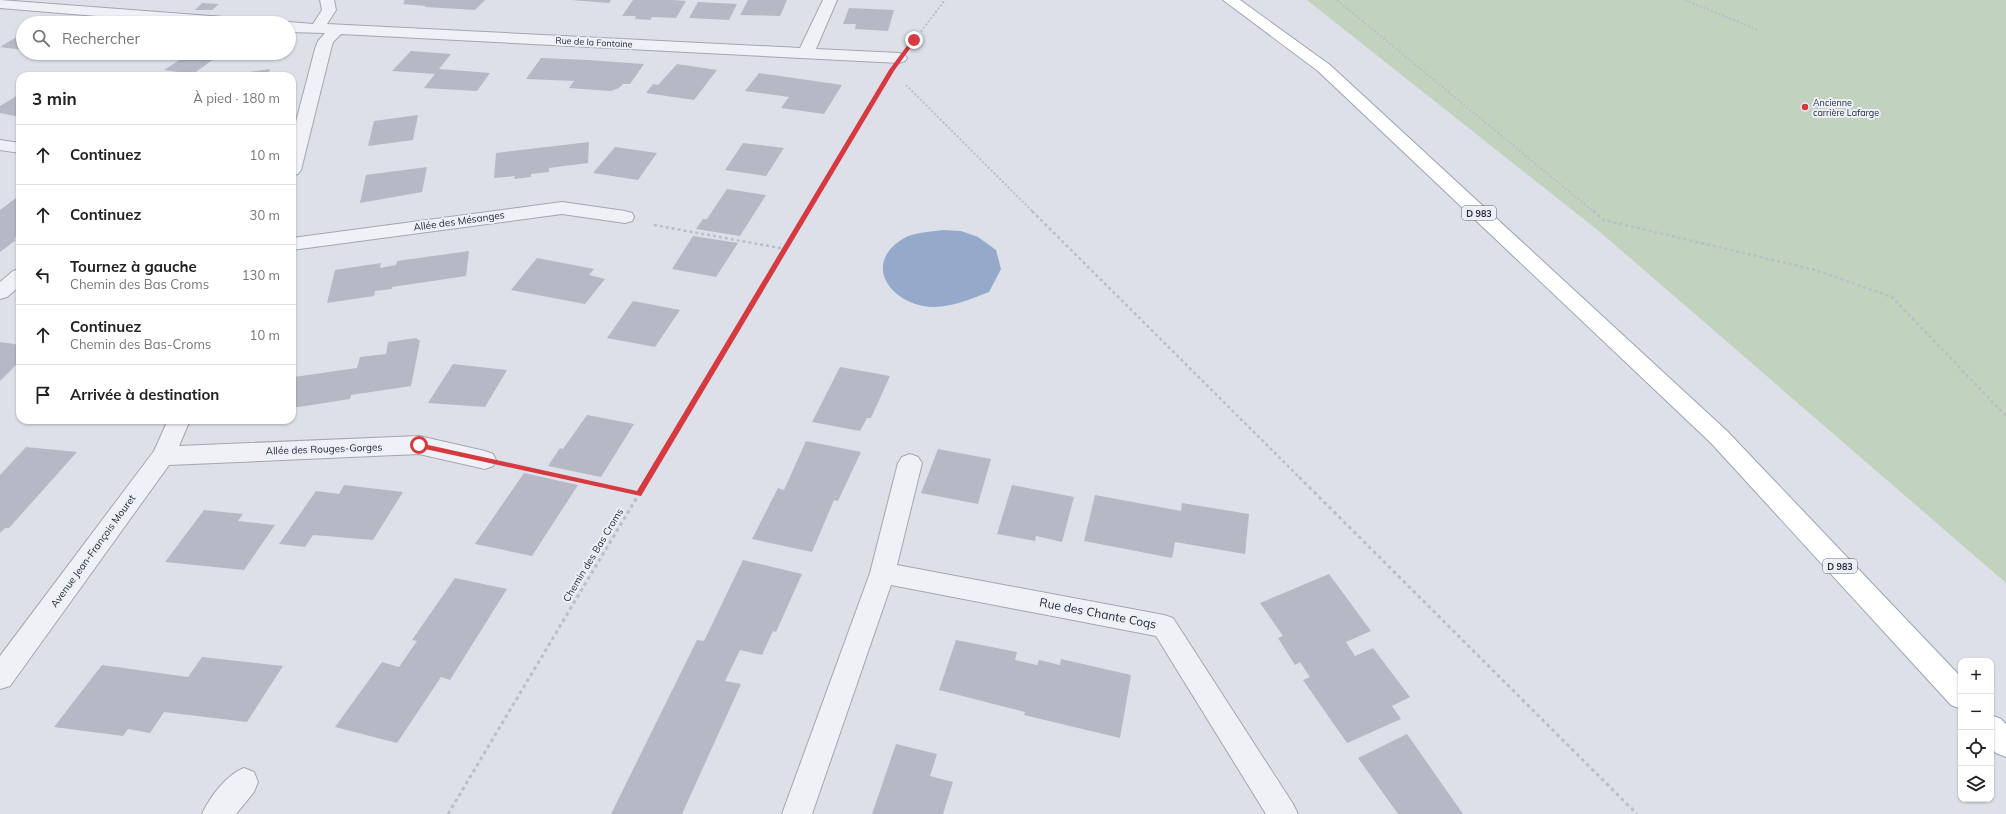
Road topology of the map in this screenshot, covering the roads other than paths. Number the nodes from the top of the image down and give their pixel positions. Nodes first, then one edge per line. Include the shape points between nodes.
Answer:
1 (327, 0) edge
2 (830, 0) edge
3 (1230, 0) edge
4 (0, 4) edge
5 (150, 16) edge
6 (296, 28) edge
7 (317, 29) junction
8 (336, 30) junction
9 (806, 53) junction
10 (895, 64) road end
11 (0, 145) edge
12 (16, 147) edge
13 (296, 154) edge
14 (625, 217) road end
15 (296, 243) edge
16 (16, 279) edge
17 (0, 292) edge
18 (177, 424) edge
19 (163, 456) junction
20 (485, 460) road end
21 (910, 463) dead end
22 (884, 573) junction
23 (0, 677) edge
24 (1959, 694) edge
25 (1993, 730) edge
26 (2006, 744) edge
27 (244, 782) dead end
28 (217, 814) edge
29 (797, 814) edge
30 (1283, 814) edge

1 - 7 street via 329,10
2 - 9 street
3 - 24 main road, D 983 via 1324,68 1719,437
4 - 5 street
6 - 7 street, Rue de la Fontaine
7 - 8 street, Rue de la Fontaine
8 - 9 street, Rue de la Fontaine
8 - 13 street via 326,41 323,49
9 - 10 street, Rue de la Fontaine
11 - 12 street
14 - 15 street, Allée des Mésanges via 562,208
16 - 17 street
18 - 19 street, Avenue Jean-François Mouret
19 - 20 street, Allée des Rouges-Gorges via 419,445
19 - 23 street, Avenue Jean-François Mouret
21 - 22 street
22 - 29 street
22 - 30 street, Rue des Chante Coqs via 1164,626
25 - 26 main road
27 - 28 street

